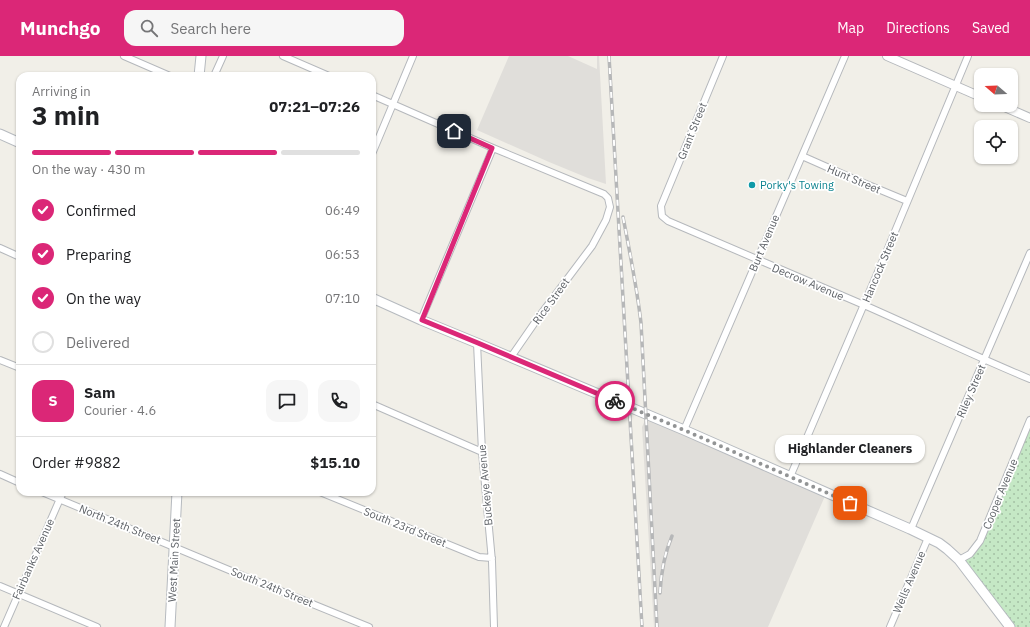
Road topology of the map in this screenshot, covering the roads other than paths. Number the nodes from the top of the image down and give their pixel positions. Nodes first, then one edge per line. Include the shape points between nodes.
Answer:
1 (124, 56) edge
2 (201, 56) edge
3 (223, 56) edge
4 (284, 56) edge
5 (414, 56) edge
6 (722, 56) edge
7 (845, 56) edge
8 (887, 56) edge
9 (968, 56) edge
10 (161, 72) edge
11 (199, 72) edge
12 (216, 72) edge
13 (320, 72) edge
14 (956, 86) junction
15 (974, 94) edge
16 (376, 97) edge
17 (393, 104) junction
18 (1016, 112) edge
19 (1030, 118) edge
20 (0, 134) edge
21 (16, 141) edge
22 (376, 144) edge
23 (492, 148) junction
24 (802, 156) junction
25 (907, 201) junction
26 (662, 206) joint
27 (0, 248) edge
28 (1030, 253) edge
29 (16, 255) edge
30 (757, 260) junction
31 (376, 300) edge
32 (864, 305) junction
33 (422, 320) junction
34 (478, 343) junction
35 (511, 357) junction
36 (0, 360) edge
37 (984, 360) junction
38 (16, 366) edge
39 (1030, 379) edge
40 (376, 406) edge
41 (1030, 420) edge
42 (684, 430) junction
43 (482, 452) junction
44 (0, 474) edge
45 (790, 476) junction
46 (16, 481) edge
47 (52, 496) edge
48 (61, 496) edge
49 (177, 496) edge
50 (330, 496) edge
51 (60, 499) junction
52 (912, 529) junction
53 (928, 538) junction
54 (174, 547) junction
55 (492, 558) junction
56 (959, 560) junction
57 (0, 586) edge
58 (18, 594) junction
59 (4, 627) edge
60 (97, 627) edge
61 (170, 627) edge
62 (369, 627) edge
63 (494, 627) edge
64 (890, 627) edge
65 (1010, 627) edge

1 - 10 street
2 - 11 main road
3 - 12 street
4 - 13 street
5 - 17 street
6 - 26 street, Grant Street
7 - 24 street, Burt Avenue
8 - 14 street
9 - 14 street, Hancock Street
14 - 15 street
14 - 25 street, Hancock Street
16 - 17 street
17 - 22 street
17 - 23 street
18 - 19 street
20 - 21 main road
23 - 33 street
23 - 35 street, Rice Street via 604,194 610,207 592,246
24 - 25 street, Hunt Street
24 - 30 street, Burt Avenue
25 - 32 street, Hancock Street
26 - 30 street, Decrow Avenue via 662,216 668,221
27 - 29 street
28 - 37 street, Riley Street
30 - 32 street, Decrow Avenue
30 - 42 street, Burt Avenue
31 - 33 main road
32 - 37 street, Decrow Avenue
32 - 45 street, Hancock Street
33 - 34 main road
34 - 35 main road
34 - 43 street, Buckeye Avenue
35 - 42 main road
36 - 38 street
37 - 39 street, Decrow Avenue
37 - 52 street, Riley Street
40 - 43 street
41 - 56 street, Cooper Avenue via 980,541 970,554
42 - 45 main road
43 - 55 street, Buckeye Avenue
44 - 46 street
45 - 52 main road
47 - 51 street, North 24th Street
48 - 51 street, Fairbanks Avenue
49 - 54 main road, West Main Street
50 - 55 street, South 23rd Street via 479,557
51 - 54 street, North 24th Street
51 - 58 street, Fairbanks Avenue
52 - 53 main road
53 - 56 main road via 948,549
53 - 64 street, Wells Avenue
54 - 61 main road, West Main Street
54 - 62 street, South 24th Street
55 - 63 street, Buckeye Avenue
56 - 65 main road
57 - 58 street
58 - 59 street, Fairbanks Avenue
58 - 60 street

